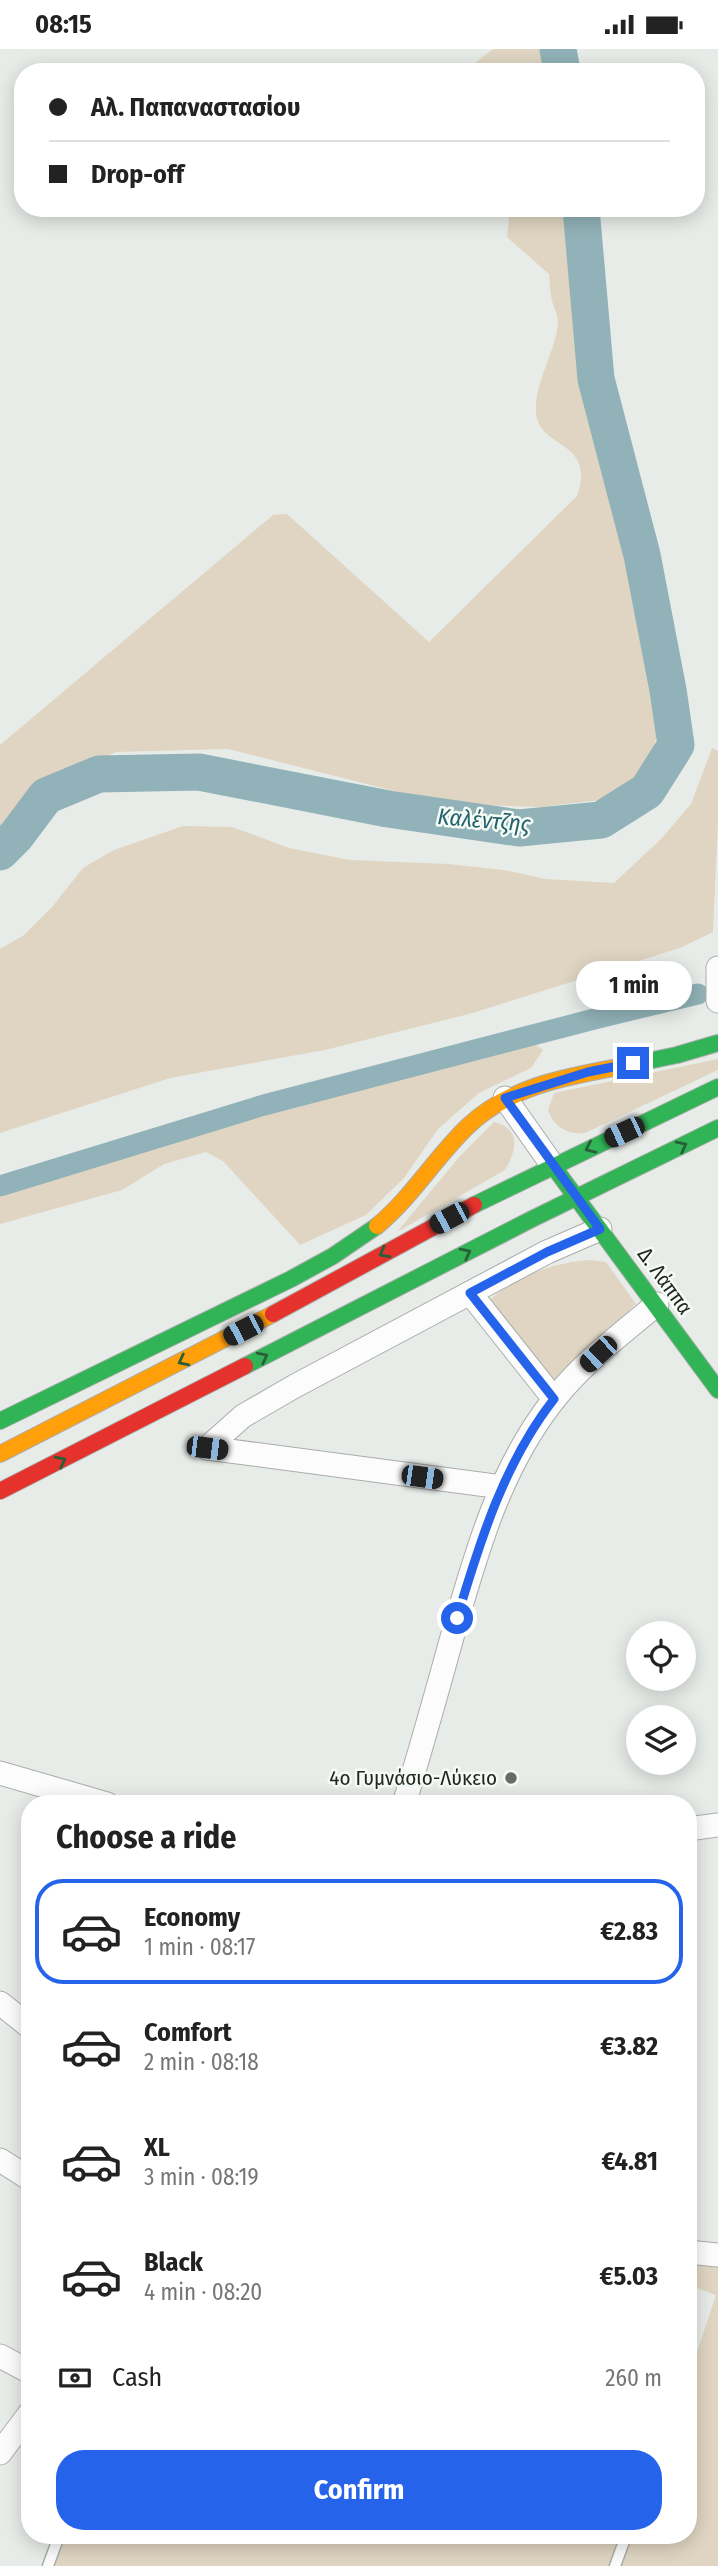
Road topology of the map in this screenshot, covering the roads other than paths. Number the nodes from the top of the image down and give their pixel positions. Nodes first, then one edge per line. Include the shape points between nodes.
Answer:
1 (718, 968) edge
2 (718, 1001) edge
3 (718, 1043) edge
4 (718, 1087) edge
5 (505, 1098) junction
6 (718, 1128) edge
7 (553, 1165) junction
8 (577, 1197) junction
9 (600, 1229) junction
10 (470, 1293) junction
11 (657, 1304) junction
12 (718, 1390) edge
13 (554, 1399) junction
14 (0, 1421) edge
15 (0, 1454) edge
16 (502, 1487) junction
17 (0, 1491) edge
18 (0, 1773) edge
19 (76, 1795) edge
20 (407, 1795) edge
21 (718, 1825) edge
22 (697, 1828) edge
23 (0, 2003) edge
24 (21, 2020) edge
25 (0, 2160) edge
26 (21, 2173) edge
27 (697, 2253) edge
28 (718, 2255) edge
29 (0, 2356) edge
30 (21, 2367) edge
31 (21, 2425) edge
32 (0, 2453) edge
33 (56, 2544) edge
34 (623, 2544) edge
35 (48, 2566) edge
36 (615, 2566) edge

1 - 2 street
3 - 5 main road via 588,1072
4 -> 7 main road
5 - 7 street
5 - 14 main road via 462,1129 389,1217 356,1242 244,1303
8 -> 6 main road
7 - 8 main road, Δ. Λάππα
7 -> 15 main road
8 - 9 main road, Δ. Λάππα
17 -> 8 main road
9 - 10 street
9 - 11 main road, Δ. Λάππα
10 - 13 street
10 - 16 street via 243,1416 207,1448
11 - 12 main road, Δ. Λάππα
11 - 13 street
13 - 16 street
16 - 20 street via 473,1561
18 - 19 street
21 - 22 street
23 - 24 street
25 - 26 street
27 - 28 street
29 - 30 street
31 - 32 street
33 - 35 lane
34 - 36 lane

